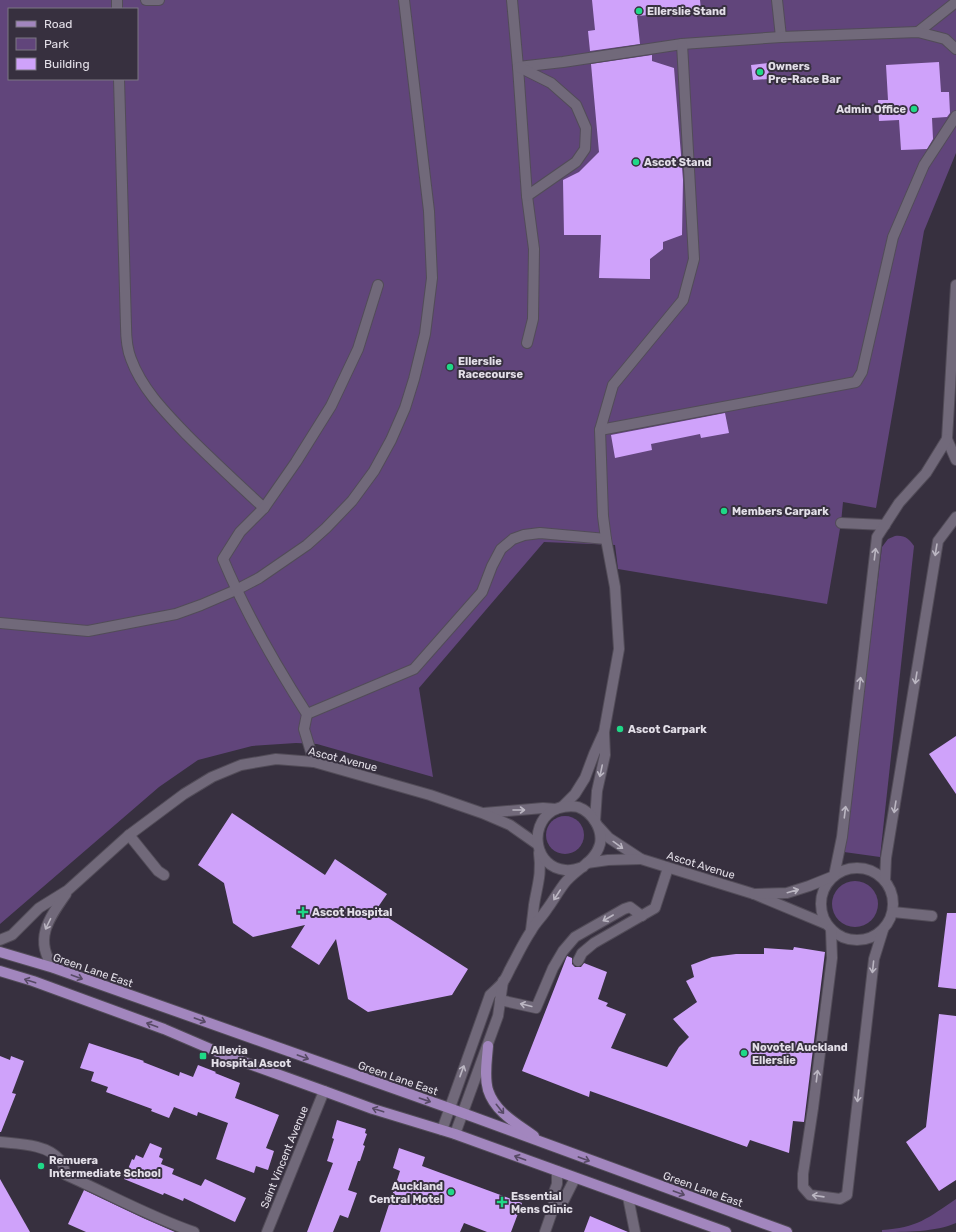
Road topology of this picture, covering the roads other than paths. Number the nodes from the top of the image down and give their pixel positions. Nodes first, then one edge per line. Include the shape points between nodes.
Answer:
1 (146, 0) edge
2 (160, 0) edge
3 (404, 0) edge
4 (512, 0) edge
5 (777, 0) edge
6 (956, 2) edge
7 (918, 32) junction
8 (781, 37) junction
9 (682, 44) junction
10 (956, 50) edge
11 (518, 67) junction
12 (118, 80) edge
13 (956, 116) edge
14 (527, 196) junction
15 (378, 285) dead end
16 (956, 286) edge
17 (527, 344) dead end
18 (600, 430) junction
19 (947, 438) junction
20 (956, 460) edge
21 (264, 508) junction
22 (956, 517) edge
23 (841, 522) dead end
24 (885, 525) junction
25 (606, 539) junction
26 (236, 590) junction
27 (0, 623) edge
28 (307, 714) junction
29 (604, 732) junction
30 (314, 762) junction
31 (559, 808) junction
32 (482, 813) junction
33 (596, 824) junction
34 (129, 835) junction
35 (538, 848) junction
36 (641, 859) junction
37 (585, 865) junction
38 (668, 868) junction
39 (164, 875) dead end
40 (834, 876) junction
41 (885, 881) junction
42 (68, 890) junction
43 (754, 894) junction
44 (893, 912) junction
45 (642, 916) junction
46 (932, 916) dead end
47 (829, 927) junction
48 (531, 930) junction
49 (883, 930) junction
50 (0, 940) edge
51 (0, 952) edge
52 (578, 961) dead end
53 (54, 968) junction
54 (0, 971) edge
55 (503, 981) junction
56 (500, 1000) junction
57 (488, 1046) junction
58 (324, 1091) junction
59 (449, 1108) junction
60 (463, 1113) junction
61 (442, 1130) junction
62 (455, 1134) junction
63 (0, 1142) edge
64 (548, 1145) junction
65 (557, 1171) junction
66 (575, 1178) junction
67 (628, 1197) junction
68 (554, 1206) junction
69 (634, 1228) edge
70 (194, 1232) edge
71 (267, 1232) edge
72 (545, 1232) edge
73 (645, 1232) edge
74 (726, 1232) edge
75 (787, 1232) edge

1 - 2 street
3 - 26 street via 432,255 429,303 419,361 405,408 391,440 374,471 352,501 307,545 259,578
4 - 11 street
5 - 8 street
6 - 7 street
7 - 8 street
7 - 10 street via 945,39
8 - 9 street
9 - 11 street
9 - 18 street via 694,259 683,300 613,385
11 - 14 street
11 - 14 street via 551,83 576,106 586,128 585,149 576,162
12 - 21 street via 126,326 131,360 147,391 168,416
13 - 18 street via 924,165 893,237 862,372 856,382
14 - 17 street via 534,248 533,319
15 - 21 street via 358,350 331,406
16 - 19 street
18 - 25 street
19 - 20 street
19 - 24 street via 926,472 899,503
21 - 26 street via 240,532 223,559
22 -> 41 street via 938,541 886,858
23 - 24 street
40 -> 24 street via 842,837 877,537
25 - 28 street via 540,533 513,539 501,549 482,592 414,669
25 - 29 street via 615,592 619,649
26 - 27 street via 176,614 88,631
26 - 28 street via 277,667
28 - 30 street via 304,729
29 - 31 street via 585,778 575,794
29 -> 33 street via 605,755 597,791
30 - 32 street, Ascot Avenue via 430,795
30 - 34 street, Ascot Avenue via 276,759 241,765 212,777 184,794
32 -> 31 street, Ascot Avenue
31 - 33 street via 578,807 592,817
31 - 35 street via 546,815 540,824
32 - 35 street, Ascot Avenue via 510,824
33 -> 36 street, Ascot Avenue via 609,838
33 - 37 street via 600,844 593,859
34 - 39 street
34 - 42 street, Ascot Avenue
35 - 37 street via 545,861 563,870
35 - 48 street via 541,864
36 - 37 street, Ascot Avenue via 608,860
36 - 38 street, Ascot Avenue
37 -> 48 street via 565,883
38 - 43 street, Ascot Avenue
38 - 45 street via 655,908
40 - 41 street via 844,870 861,868 877,874
43 -> 40 street, Ascot Avenue via 787,892
40 - 47 street via 822,893 822,914
41 - 44 street via 891,890
42 - 50 street, Ascot Avenue via 39,908 12,935
42 -> 53 street, Ascot Avenue via 45,928 48,961
43 - 47 street, Ascot Avenue
44 - 46 street
44 - 49 street
45 - 52 street via 594,943 582,953
45 -> 56 street via 630,907 575,937 553,968 536,1008
47 - 49 street via 840,936 851,940 874,937
49 -> 47 street via 874,959 847,1195 840,1199 810,1194 803,1187 832,958
48 - 55 street
51 - 53 main road, Green Lane East
53 -> 59 main road, Green Lane East
58 -> 54 main road via 227,1056 164,1029
55 - 56 street
59 -> 55 street via 490,995
56 - 57 street via 498,1016
57 - 60 street
57 -> 64 main road via 488,1090 495,1103 506,1116
61 -> 58 main road
58 - 71 street, Saint Vincent Avenue
59 - 60 main road, Green Lane East
59 - 61 street
60 - 62 street
60 - 64 main road, Green Lane East
61 - 62 main road
65 -> 62 main road
63 - 70 street via 39,1147 51,1152 61,1160 66,1175 167,1223
64 -> 75 main road, Green Lane East
65 - 66 main road
65 - 68 street
66 - 67 main road
66 - 68 street via 564,1200
67 - 69 street
67 - 74 main road
68 - 72 street
69 - 73 street

